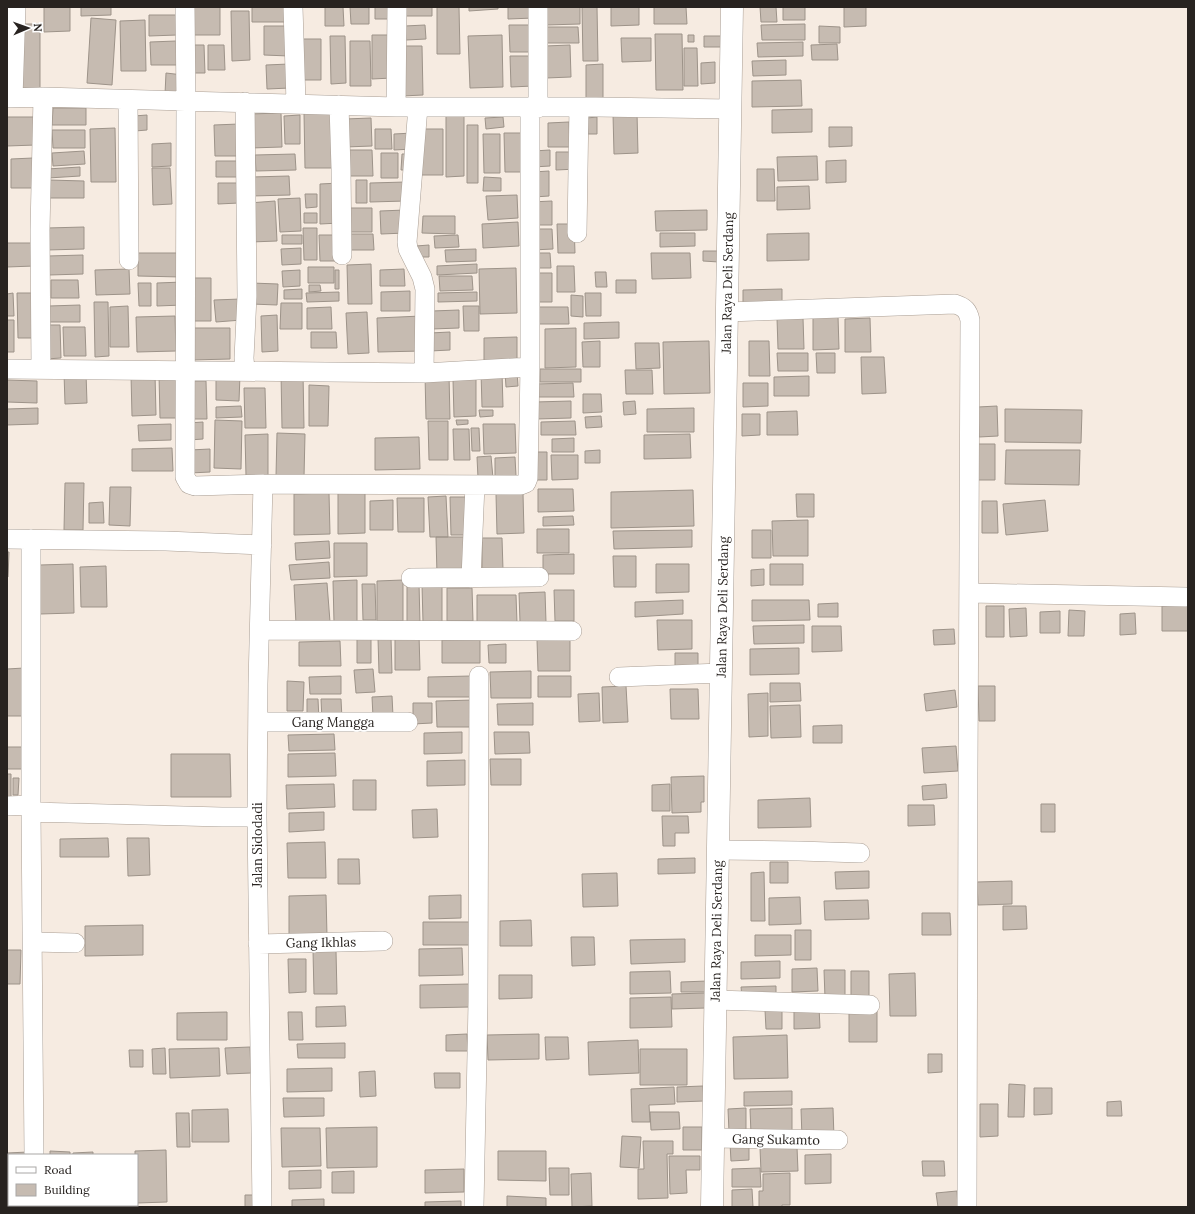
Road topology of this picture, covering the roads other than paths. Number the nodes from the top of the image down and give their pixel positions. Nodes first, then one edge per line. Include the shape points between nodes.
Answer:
1 (16, 7) edge
2 (184, 7) edge
3 (293, 7) edge
4 (397, 7) edge
5 (538, 7) edge
6 (732, 7) edge
7 (43, 97) junction
8 (10, 98) edge
9 (128, 100) junction
10 (186, 100) junction
11 (245, 102) junction
12 (296, 104) junction
13 (338, 105) junction
14 (396, 107) junction
15 (418, 107) junction
16 (579, 107) junction
17 (534, 108) junction
18 (730, 109) junction
19 (577, 233) dead end
20 (342, 255) dead end
21 (129, 260) dead end
22 (726, 312) junction
23 (530, 367) junction
24 (7, 369) edge
25 (41, 369) junction
26 (186, 371) junction
27 (245, 371) junction
28 (424, 373) junction
29 (263, 484) junction
30 (475, 485) junction
31 (7, 539) edge
32 (31, 539) junction
33 (262, 545) junction
34 (539, 577) dead end
35 (411, 578) dead end
36 (471, 578) junction
37 (969, 593) junction
38 (1186, 597) dead end
39 (260, 630) junction
40 (572, 631) dead end
41 (720, 673) junction
42 (479, 676) dead end
43 (619, 677) dead end
44 (258, 722) junction
45 (408, 722) dead end
46 (7, 806) edge
47 (31, 809) junction
48 (257, 817) junction
49 (718, 850) junction
50 (860, 853) dead end
51 (383, 941) dead end
52 (33, 942) junction
53 (75, 943) dead end
54 (258, 944) junction
55 (715, 1000) junction
56 (870, 1005) dead end
57 (713, 1138) junction
58 (838, 1140) dead end
59 (34, 1154) edge
60 (262, 1207) edge
61 (474, 1207) edge
62 (712, 1207) edge
63 (967, 1207) edge

1 - 8 street
2 - 10 street
3 - 12 street
4 - 14 street
5 - 17 street
6 - 18 main road, Jalan Raya Deli Serdang
7 - 8 street
7 - 9 street
7 - 25 street via 40,230
9 - 10 street
9 - 21 street
10 - 11 street
10 - 26 street
11 - 12 street
11 - 27 street
12 - 13 street
13 - 14 street
13 - 20 street
14 - 15 street
15 - 17 street
15 - 28 street via 407,242 425,289
16 - 17 street
16 - 18 street
16 - 19 street
17 - 23 street
18 - 22 main road, Jalan Raya Deli Serdang
22 - 37 street via 956,304 963,306 970,320
22 - 41 main road, Jalan Raya Deli Serdang
23 - 28 street
23 - 30 street via 526,483
24 - 25 street
25 - 26 street
26 - 27 street
26 - 29 street via 185,477 189,484
27 - 28 street
29 - 30 street
29 - 33 street, Jalan Sidodadi
30 - 36 street
31 - 32 street
32 - 33 street
32 - 47 street
33 - 39 street, Jalan Sidodadi
34 - 36 street
35 - 36 street
37 - 38 street
37 - 63 street
39 - 40 street
39 - 44 street, Jalan Sidodadi
41 - 43 street
41 - 49 main road, Jalan Raya Deli Serdang
42 - 61 street
44 - 45 street, Gang Mangga
44 - 48 street, Jalan Sidodadi
46 - 47 street
47 - 48 street
47 - 52 street
48 - 54 street, Jalan Sidodadi
49 - 50 street
49 - 55 main road, Jalan Raya Deli Serdang
51 - 54 street, Gang Ikhlas
52 - 53 street
52 - 59 street
54 - 60 street, Jalan Sidodadi
55 - 56 street
55 - 57 main road, Jalan Raya Deli Serdang
57 - 58 street, Gang Sukamto
57 - 62 main road, Jalan Raya Deli Serdang

